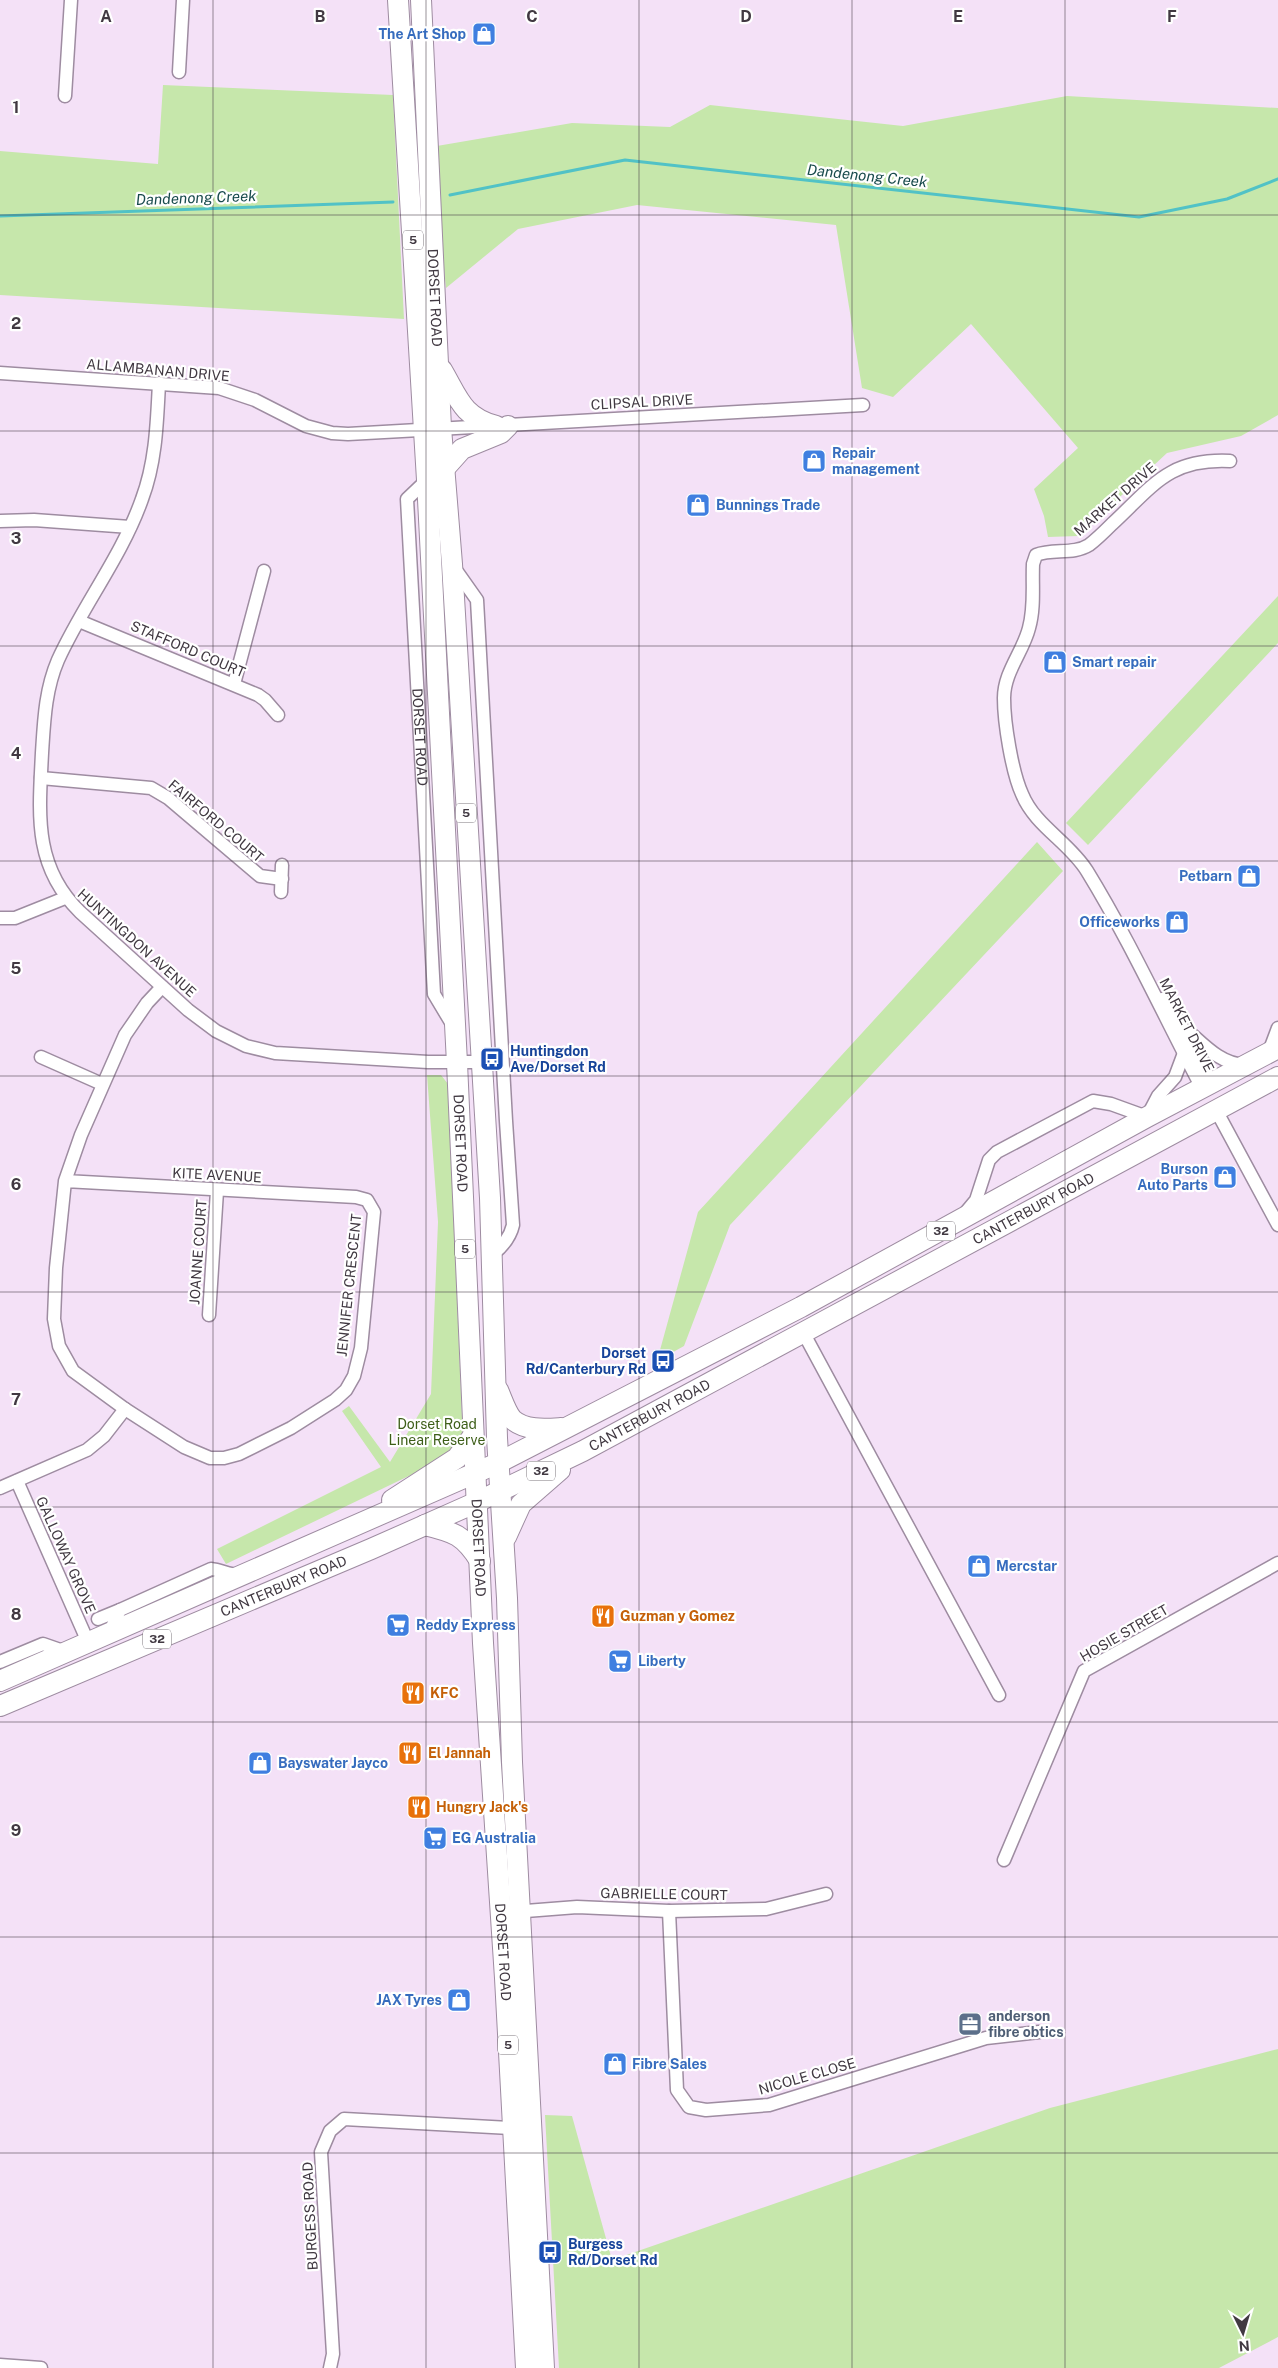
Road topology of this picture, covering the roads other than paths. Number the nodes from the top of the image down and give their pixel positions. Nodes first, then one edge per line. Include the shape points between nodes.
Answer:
1 (70, 0) edge
2 (183, 0) edge
3 (398, 0) edge
4 (420, 0) edge
5 (179, 72) dead end
6 (65, 96) dead end
7 (440, 366) junction
8 (0, 373) edge
9 (159, 383) junction
10 (862, 405) dead end
11 (502, 426) junction
12 (432, 429) junction
13 (1230, 461) dead end
14 (445, 468) junction
15 (0, 520) edge
16 (130, 527) junction
17 (452, 564) junction
18 (264, 571) dead end
19 (79, 621) junction
20 (234, 684) junction
21 (278, 715) dead end
22 (41, 778) junction
23 (491, 865) junction
24 (282, 866) dead end
25 (282, 879) junction
26 (471, 889) junction
27 (281, 892) dead end
28 (65, 898) junction
29 (0, 918) edge
30 (162, 987) junction
31 (1156, 994) junction
32 (1181, 1025) junction
33 (1278, 1028) edge
34 (1274, 1050) edge
35 (1184, 1053) junction
36 (41, 1057) dead end
37 (481, 1062) junction
38 (458, 1063) junction
39 (1246, 1065) junction
40 (1278, 1077) edge
41 (102, 1084) junction
42 (1207, 1086) junction
43 (1216, 1110) junction
44 (1147, 1117) junction
45 (66, 1181) junction
46 (218, 1191) junction
47 (367, 1200) joint
48 (953, 1224) junction
49 (1278, 1225) edge
50 (925, 1240) junction
51 (493, 1254) junction
52 (937, 1260) junction
53 (208, 1315) dead end
54 (803, 1332) junction
55 (495, 1384) junction
56 (125, 1409) junction
57 (566, 1428) junction
58 (473, 1436) junction
59 (582, 1451) junction
60 (498, 1463) junction
61 (476, 1474) junction
62 (17, 1481) junction
63 (0, 1488) edge
64 (500, 1491) junction
65 (477, 1502) junction
66 (425, 1525) junction
67 (338, 1534) junction
68 (504, 1542) junction
69 (480, 1561) junction
70 (1278, 1563) edge
71 (239, 1575) junction
72 (104, 1626) junction
73 (88, 1642) junction
74 (66, 1652) junction
75 (0, 1662) edge
76 (97, 1665) junction
77 (0, 1681) edge
78 (998, 1695) dead end
79 (0, 1706) edge
80 (1004, 1860) dead end
81 (826, 1894) dead end
82 (669, 1911) junction
83 (510, 1912) junction
84 (1039, 2032) dead end
85 (522, 2127) junction
86 (0, 2365) edge
87 (40, 2368) edge
88 (330, 2368) edge
89 (526, 2368) edge
90 (544, 2368) edge

1 - 6 street
2 - 5 street
3 - 12 main road, DORSET ROAD / 5
4 - 7 main road, DORSET ROAD / 5
7 - 11 main road via 462,406 477,419
7 - 12 main road, DORSET ROAD / 5
8 - 9 street, ALLAMBANAN DRIVE
9 - 12 street, ALLAMBANAN DRIVE via 220,388 240,394 295,422 332,433
9 - 16 street, HUNTINGDON AVENUE via 151,472
10 - 11 street, CLIPSAL DRIVE
11 - 12 street, CLIPSAL DRIVE
11 - 14 main road via 501,433 462,449
12 - 14 main road, DORSET ROAD / 5
12 - 38 main road, DORSET ROAD / 5 via 427,480
13 - 31 street, MARKET DRIVE via 1204,461 1178,467 1089,544 1071,551 1036,555 1031,621 1005,689 1005,710 1022,795 1034,815 1063,842 1086,870
14 - 17 main road, DORSET ROAD / 5
15 - 16 street
16 - 19 street, HUNTINGDON AVENUE
17 - 23 street via 477,600
17 - 26 main road, DORSET ROAD / 5
18 - 20 street
19 - 20 street, STAFFORD COURT
19 - 22 street, HUNTINGDON AVENUE via 58,661 49,689
20 - 21 street, STAFFORD COURT via 265,700
22 - 25 street, FAIRFORD COURT via 151,788 168,798 260,876
22 - 28 street, HUNTINGDON AVENUE via 43,847
23 - 26 street
23 - 51 street via 513,1224 503,1246
24 - 25 street
25 - 27 street
26 - 37 main road, DORSET ROAD / 5
28 - 29 street via 16,918
28 - 30 street, HUNTINGDON AVENUE
30 - 38 street, HUNTINGDON AVENUE via 216,1031 230,1040 263,1052
30 - 41 street, JENNIFER CRESCENT via 132,1023
31 - 32 street, MARKET DRIVE
31 - 35 street, MARKET DRIVE
32 - 39 street via 1220,1058
32 - 42 street, MARKET DRIVE
33 - 34 street
34 - 39 main road, CANTERBURY ROAD / 32
35 - 42 street, MARKET DRIVE
35 - 44 street via 1175,1077 1158,1096
36 - 41 street
37 - 38 street, HUNTINGDON AVENUE
37 - 51 main road, DORSET ROAD / 5
38 - 58 main road, DORSET ROAD / 5
39 - 42 main road, CANTERBURY ROAD / 32
40 - 43 main road, CANTERBURY ROAD / 32
41 - 45 street, JENNIFER CRESCENT
42 - 43 main road
42 - 44 main road, CANTERBURY ROAD / 32
43 - 49 street
43 - 52 main road, CANTERBURY ROAD / 32
44 - 48 main road, CANTERBURY ROAD / 32
44 - 48 street via 1093,1101 1004,1147 989,1160 976,1200
45 - 46 street, KITE AVENUE
45 - 56 street, JENNIFER CRESCENT via 54,1290 54,1319 59,1346 73,1371
46 - 47 street, KITE AVENUE
46 - 53 street, JOANNE COURT
47 - 56 street, JENNIFER CRESCENT via 374,1212 361,1348 354,1376 335,1400 291,1428 224,1458 210,1458 184,1447
48 - 50 main road, CANTERBURY ROAD / 32
50 - 52 main road
50 - 57 main road, CANTERBURY ROAD / 32
51 - 55 main road, DORSET ROAD / 5
52 - 54 main road, CANTERBURY ROAD / 32
54 - 59 main road, CANTERBURY ROAD / 32
54 - 78 street
55 - 57 main road via 512,1418 522,1425 544,1430
55 - 60 main road, DORSET ROAD / 5
56 - 62 street via 104,1436 87,1450
57 - 60 main road, CANTERBURY ROAD / 32
58 - 61 main road, DORSET ROAD / 5
58 - 67 main road via 457,1458
59 - 64 main road, CANTERBURY ROAD / 32
59 - 68 main road via 520,1504
60 - 61 main road, CANTERBURY ROAD / 32
60 - 64 main road, DORSET ROAD / 5
61 - 65 main road, DORSET ROAD / 5
61 - 67 main road, CANTERBURY ROAD / 32
62 - 63 street
62 - 73 street, GALLOWAY GROVE
64 - 65 main road, CANTERBURY ROAD / 32
64 - 68 main road, DORSET ROAD / 5
65 - 66 main road, CANTERBURY ROAD / 32
65 - 69 main road, DORSET ROAD / 5
66 - 69 main road via 454,1533 463,1539
66 - 76 main road, CANTERBURY ROAD / 32
67 - 71 main road, CANTERBURY ROAD / 32
68 - 83 main road, DORSET ROAD / 5
69 - 83 main road, DORSET ROAD / 5
70 - 80 street, HOSIE STREET via 1084,1671
71 - 72 main road, CANTERBURY ROAD / 32
71 - 72 street, CANTERBURY ROAD via 211,1569 120,1610
72 - 73 main road, CANTERBURY ROAD / 32
73 - 74 main road, CANTERBURY ROAD / 32
73 - 76 main road
74 - 75 street via 43,1644
74 - 77 main road, CANTERBURY ROAD / 32
76 - 79 main road, CANTERBURY ROAD / 32
81 - 82 street, GABRIELLE COURT via 766,1909
82 - 83 street, GABRIELLE COURT via 577,1907
82 - 84 street, NICOLE CLOSE via 678,2090 689,2107 706,2110 769,2105 986,2038
83 - 85 main road, DORSET ROAD / 5
85 - 88 street, BURGESS ROAD via 344,2119 330,2131 321,2152 333,2354
85 - 89 main road, DORSET ROAD / 5
85 - 90 main road, DORSET ROAD / 5
86 - 87 street

